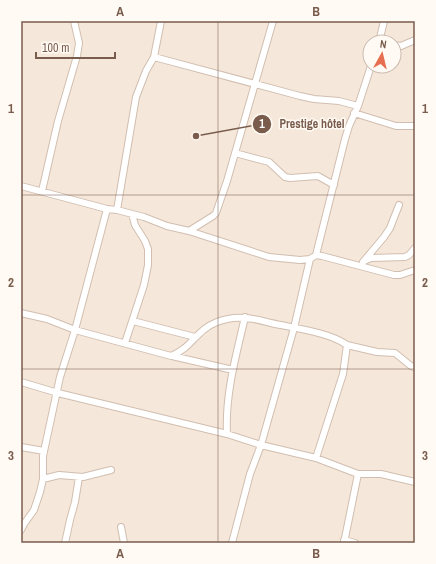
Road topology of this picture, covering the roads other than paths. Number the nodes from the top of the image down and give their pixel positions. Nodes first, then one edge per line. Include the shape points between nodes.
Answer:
1 (74, 21) edge
2 (161, 21) edge
3 (273, 21) edge
4 (384, 21) edge
5 (381, 34) edge
6 (415, 40) edge
7 (402, 46) edge
8 (154, 57) junction
9 (368, 74) edge
10 (254, 83) junction
11 (358, 106) junction
12 (354, 113) junction
13 (415, 126) edge
14 (235, 152) junction
15 (334, 185) junction
16 (21, 186) edge
17 (42, 191) junction
18 (399, 205) dead end
19 (107, 209) junction
20 (117, 210) junction
21 (132, 214) junction
22 (189, 231) junction
23 (415, 248) edge
24 (316, 255) junction
25 (310, 259) junction
26 (360, 264) junction
27 (415, 270) edge
28 (21, 313) edge
29 (245, 318) junction
30 (133, 321) junction
31 (294, 328) junction
32 (75, 330) junction
33 (195, 337) junction
34 (125, 343) junction
35 (347, 345) junction
36 (171, 356) junction
37 (415, 367) edge
38 (233, 370) junction
39 (21, 382) edge
40 (58, 393) junction
41 (227, 434) junction
42 (261, 445) junction
43 (21, 447) edge
44 (44, 451) junction
45 (316, 458) junction
46 (110, 470) dead end
47 (358, 474) junction
48 (79, 477) junction
49 (43, 479) junction
50 (415, 482) edge
51 (122, 527) dead end
52 (21, 530) edge
53 (344, 542) edge
54 (65, 543) edge
55 (124, 543) edge
56 (232, 543) edge
57 (355, 543) edge

1 - 17 street via 78,43 77,56 58,121
2 - 8 street
3 - 10 street
4 - 5 street
6 - 7 street
8 - 10 street
8 - 20 street via 136,97
9 - 11 street
10 - 11 street via 300,96
10 - 14 street
11 - 12 street
12 - 13 street via 396,126
12 - 15 street
14 - 15 street via 269,162 285,177 318,176
14 - 22 street via 216,213
15 - 24 street
16 - 17 street
17 - 19 street
18 - 26 street via 390,228
19 - 20 street
19 - 32 street
20 - 21 street
21 - 22 street
21 - 30 street via 148,250 144,285
22 - 25 street via 269,257
23 - 26 street via 405,257 371,258
24 - 25 street
24 - 26 street
25 - 31 street
26 - 27 street via 394,275
28 - 32 street via 47,319
29 - 31 street
29 - 33 street via 218,321
29 - 38 street
30 - 33 street
30 - 34 street
31 - 35 street via 336,338
31 - 42 street
32 - 34 street
32 - 40 street via 64,361
33 - 36 street via 183,350
34 - 36 street
35 - 37 street via 395,353
35 - 45 street via 342,374
36 - 38 street
38 - 41 street via 227,405
39 - 40 street
40 - 41 street
40 - 44 street
41 - 42 street
42 - 45 street
42 - 56 street via 250,474
43 - 44 street
44 - 49 street
45 - 47 street
46 - 48 street
47 - 50 street via 381,474
47 - 53 street
48 - 49 street via 59,475
48 - 54 street
49 - 52 street via 38,502
51 - 55 street
53 - 57 street

